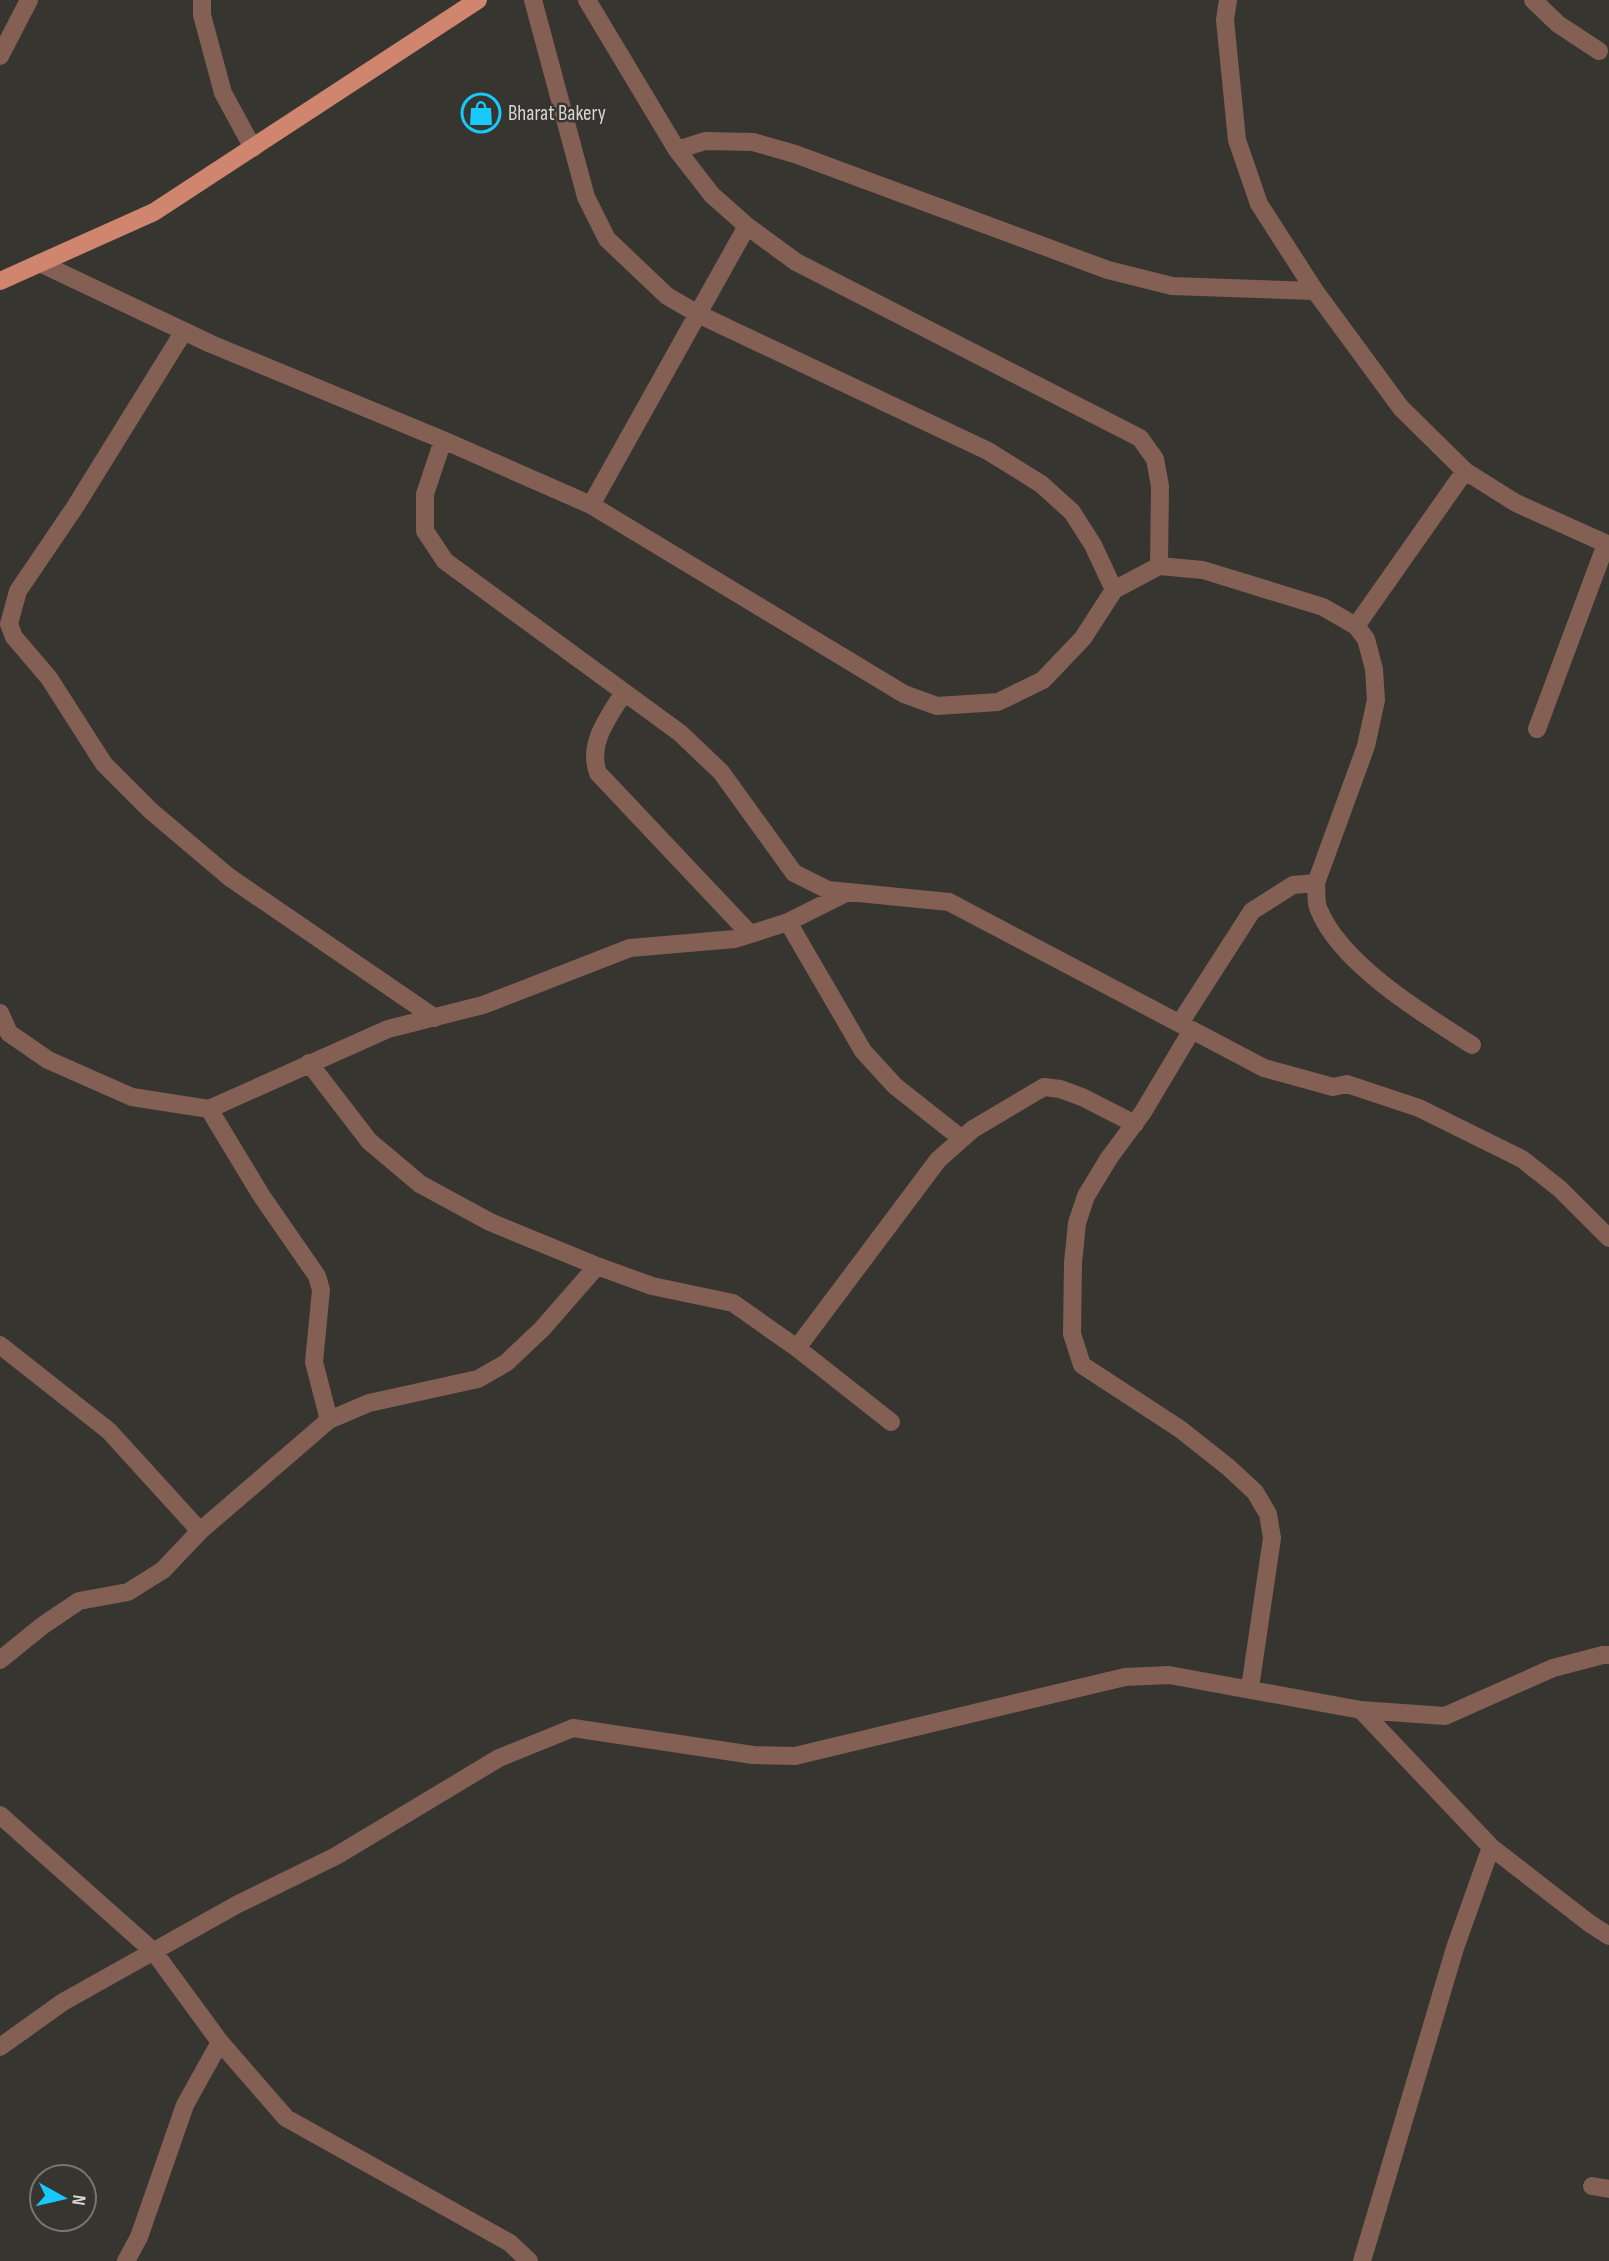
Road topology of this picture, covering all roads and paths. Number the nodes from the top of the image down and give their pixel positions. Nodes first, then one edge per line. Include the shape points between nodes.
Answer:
1 (29, 0) edge
2 (202, 0) edge
3 (478, 0) edge
4 (533, 0) edge
5 (587, 0) edge
6 (1228, 0) edge
7 (1533, 0) edge
8 (1599, 51) dead end
9 (0, 56) edge
10 (253, 148) junction
11 (677, 150) junction
12 (747, 226) junction
13 (40, 263) junction
14 (2, 278) edge
15 (1315, 291) junction
16 (698, 314) junction
17 (184, 331) junction
18 (443, 440) junction
19 (1465, 471) junction
20 (591, 505) junction
21 (1607, 545) edge
22 (1160, 566) junction
23 (1114, 590) junction
24 (0, 622) edge
25 (1356, 626) junction
26 (14, 636) junction
27 (624, 692) junction
28 (1537, 729) dead end
29 (1316, 883) junction
30 (849, 892) junction
31 (788, 922) junction
32 (750, 934) junction
33 (0, 1013) edge
34 (435, 1018) junction
35 (1186, 1027) junction
36 (1472, 1045) dead end
37 (309, 1063) junction
38 (209, 1109) junction
39 (1135, 1124) junction
40 (962, 1139) junction
41 (1609, 1238) edge
42 (597, 1266) junction
43 (0, 1345) edge
44 (797, 1348) junction
45 (329, 1420) junction
46 (891, 1422) dead end
47 (200, 1531) junction
48 (1609, 1655) edge
49 (0, 1660) edge
50 (1250, 1688) junction
51 (1361, 1710) junction
52 (0, 1815) edge
53 (1491, 1847) junction
54 (1609, 1936) edge
55 (154, 1952) junction
56 (220, 2042) junction
57 (0, 2048) edge
58 (526, 2260) edge
59 (126, 2261) edge
60 (1362, 2261) edge

1 - 9 street
2 - 10 street via 223,93
3 - 10 main road
4 - 16 street via 586,197 607,239 667,296
5 - 11 street
6 - 15 street via 1225,20 1237,140 1259,204
7 - 8 street via 1558,24
10 - 13 main road via 153,212
11 - 12 street via 712,195
11 - 15 street via 705,141 752,142 1108,270 1172,286
12 - 16 street
12 - 22 street via 796,262 1140,438 1155,459 1160,486
13 - 14 main road
13 - 17 street
15 - 19 street via 1401,408
16 - 20 street
16 - 23 street via 988,451 1041,484 1072,512
17 - 18 street
17 - 26 street via 18,590 9,624
18 - 20 street
18 - 27 street via 425,494 425,531 444,561
19 - 21 street via 1516,503
19 - 25 street
20 - 23 street via 904,694 937,706 998,702 1043,680 1083,638
21 - 28 street
22 - 23 street
22 - 25 street via 1203,570 1323,607
24 - 26 street
25 - 29 street via 1366,639 1374,668 1376,700 1366,746
26 - 34 street via 49,678 104,764 151,811 229,877
27 - 30 street via 680,733 721,772 794,873 828,890
27 - 32 street via 597,737 594,761 598,773
29 - 35 street via 1293,885 1252,911
29 - 36 street via 1317,906 1327,927 1357,961 1408,1004
30 - 31 street
30 - 35 street via 949,902
31 - 32 street
31 - 40 street via 863,1051 895,1086
32 - 34 street via 630,948 484,1005
33 - 38 street via 9,1033 48,1060 132,1097
34 - 37 street via 388,1029
35 - 39 street
35 - 41 street via 1264,1068 1333,1087 1348,1084 1419,1108 1522,1158
37 - 38 street
37 - 42 street via 369,1141 419,1184 490,1222
38 - 45 street via 317,1276 321,1290 314,1362
39 - 40 street via 1082,1097 1044,1087
39 - 50 street via 1086,1196 1077,1223 1072,1334 1082,1365 1228,1467 1255,1492 1268,1514 1272,1538
40 - 44 street via 938,1160
42 - 44 street via 652,1286 733,1303
42 - 45 street via 506,1363 478,1379 369,1403
43 - 47 street via 109,1431
44 - 46 street
45 - 47 street
47 - 49 street via 163,1570 128,1592 79,1601
48 - 51 street via 1553,1668 1445,1716
50 - 51 street
50 - 55 street via 1169,1675 1125,1677 795,1756 753,1755 573,1728 499,1758 336,1856
51 - 53 street
52 - 55 street
53 - 54 street
53 - 60 street via 1455,1948
55 - 56 street
55 - 57 street via 62,2003
56 - 58 street via 286,2118 510,2244
56 - 59 street via 185,2105 139,2237

